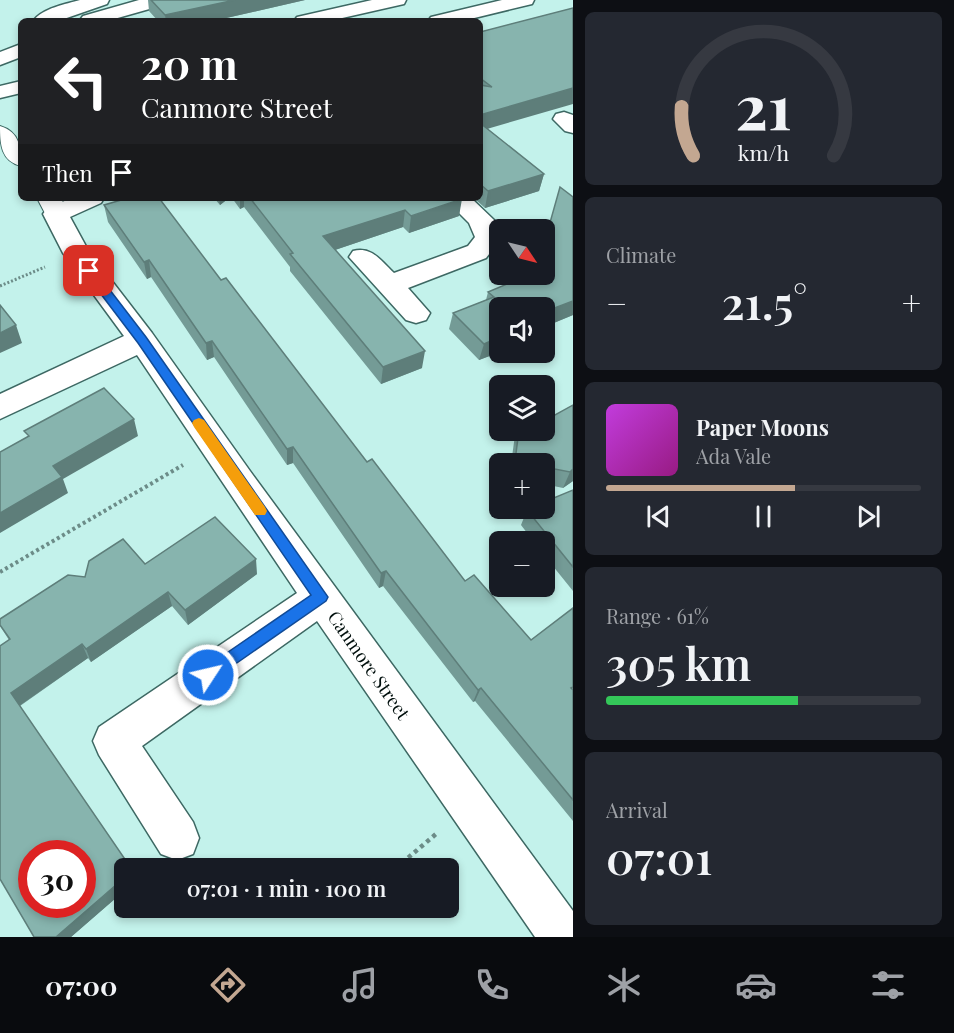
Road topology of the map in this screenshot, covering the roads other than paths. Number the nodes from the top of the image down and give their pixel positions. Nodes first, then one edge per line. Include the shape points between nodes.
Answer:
1 (100, 0) edge
2 (159, 0) edge
3 (397, 0) edge
4 (525, 0) edge
5 (122, 17) edge
6 (48, 18) edge
7 (317, 18) edge
8 (450, 18) edge
9 (18, 51) edge
10 (0, 59) edge
11 (18, 88) edge
12 (0, 92) edge
13 (0, 133) edge
14 (18, 155) edge
15 (77, 201) edge
16 (460, 201) edge
17 (52, 206) edge
18 (362, 256) dead end
19 (388, 285) junction
20 (416, 313) dead end
21 (142, 340) junction
22 (0, 407) edge
23 (321, 597) junction
24 (177, 838) dead end
25 (563, 937) edge

1 - 6 street
2 - 5 street
3 - 7 street
4 - 8 street
9 - 10 street
11 - 12 street
13 - 14 street
15 - 17 street
16 - 19 street via 481,219 488,238 477,252
17 - 21 street, Canmore Street via 76,253
18 - 19 street
19 - 20 street
21 - 22 street
21 - 23 street, Canmore Street
23 - 24 street via 114,741
23 - 25 street, Canmore Street

